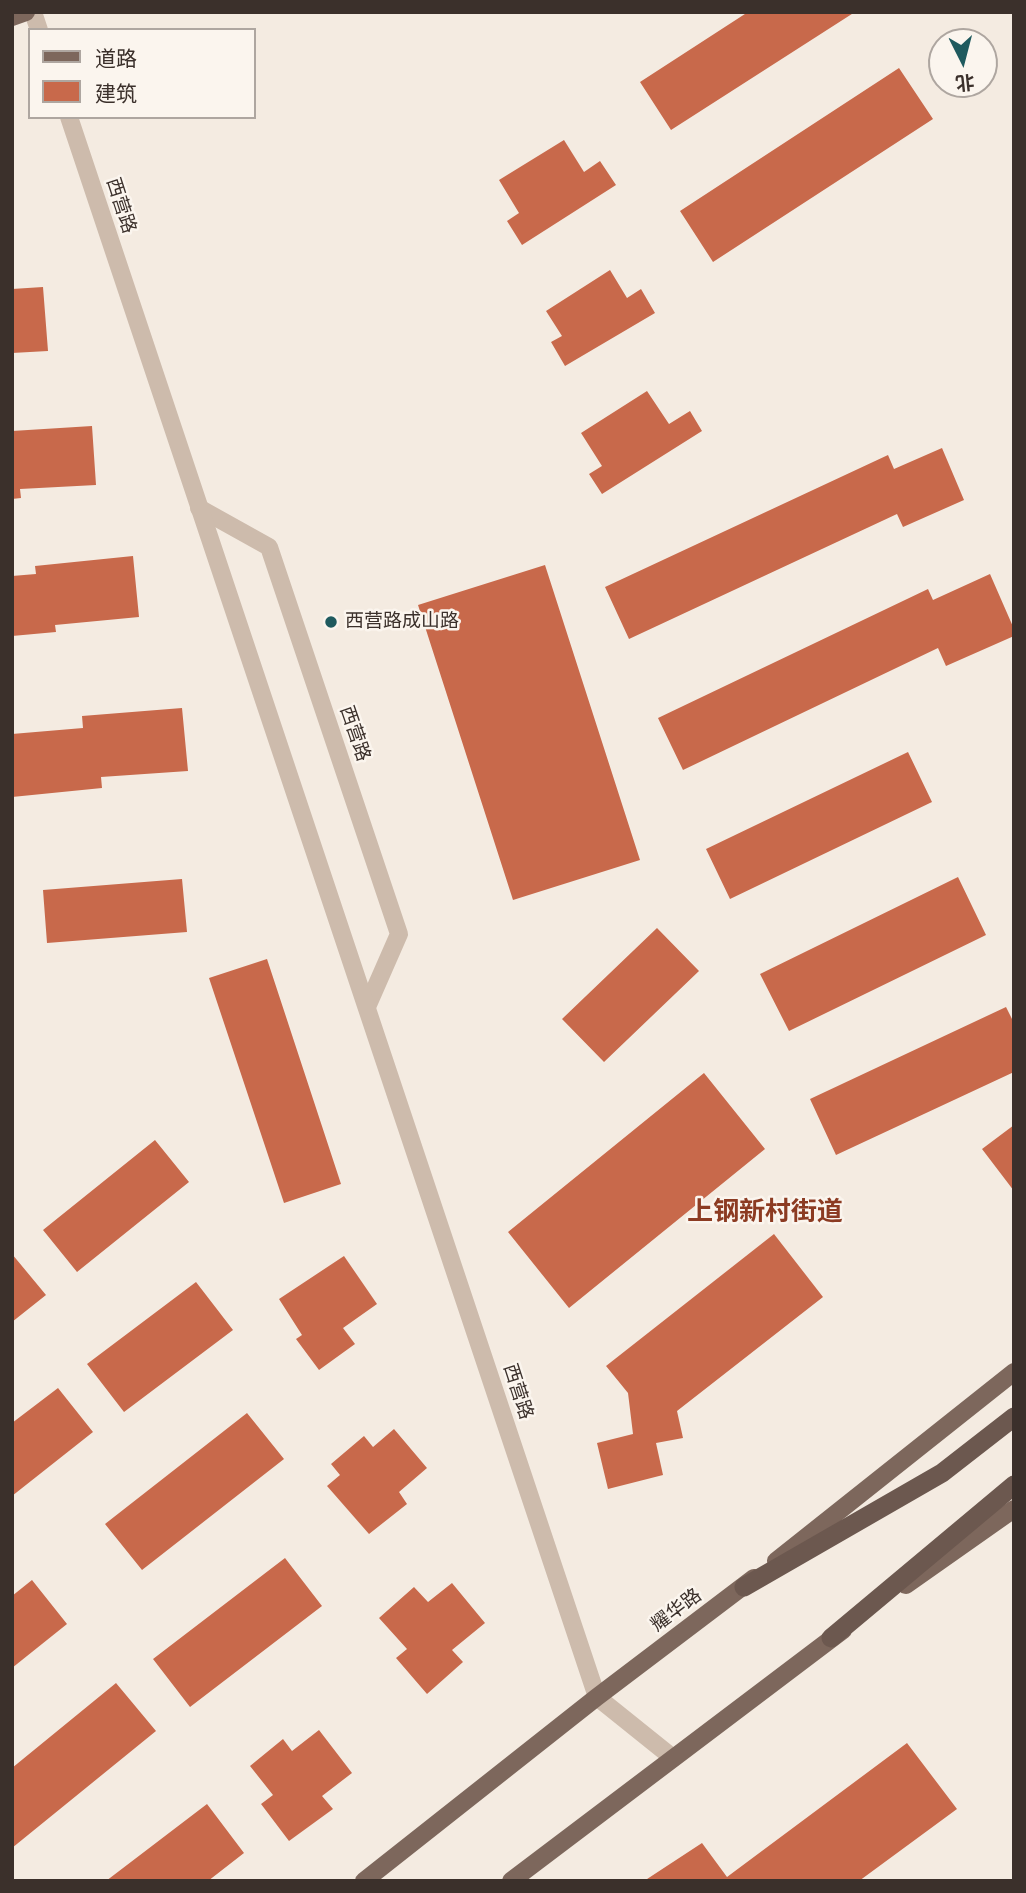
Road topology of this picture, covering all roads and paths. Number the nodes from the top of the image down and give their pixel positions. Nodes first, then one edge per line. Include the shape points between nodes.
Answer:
1 (26, 12) edge
2 (12, 17) edge
3 (69, 119) edge
4 (200, 508) junction
5 (367, 1007) junction
6 (1014, 1372) edge
7 (1014, 1417) edge
8 (1014, 1485) edge
9 (1014, 1509) edge
10 (744, 1587) junction
11 (831, 1638) junction
12 (597, 1697) junction
13 (673, 1758) junction
14 (364, 1881) edge
15 (511, 1881) edge

1 - 2 main road
3 - 4 street, 西营路
4 - 5 street, 西营路
4 - 5 street, 西营路 via 269,547 395,921 399,934
5 - 12 street, 西营路
6 - 10 main road, 耀华路
7 - 10 highway via 942,1474
8 - 11 highway
9 - 11 main road
10 - 12 main road, 耀华路
11 - 13 main road
12 - 13 street
12 - 14 main road, 耀华路
13 - 15 main road

